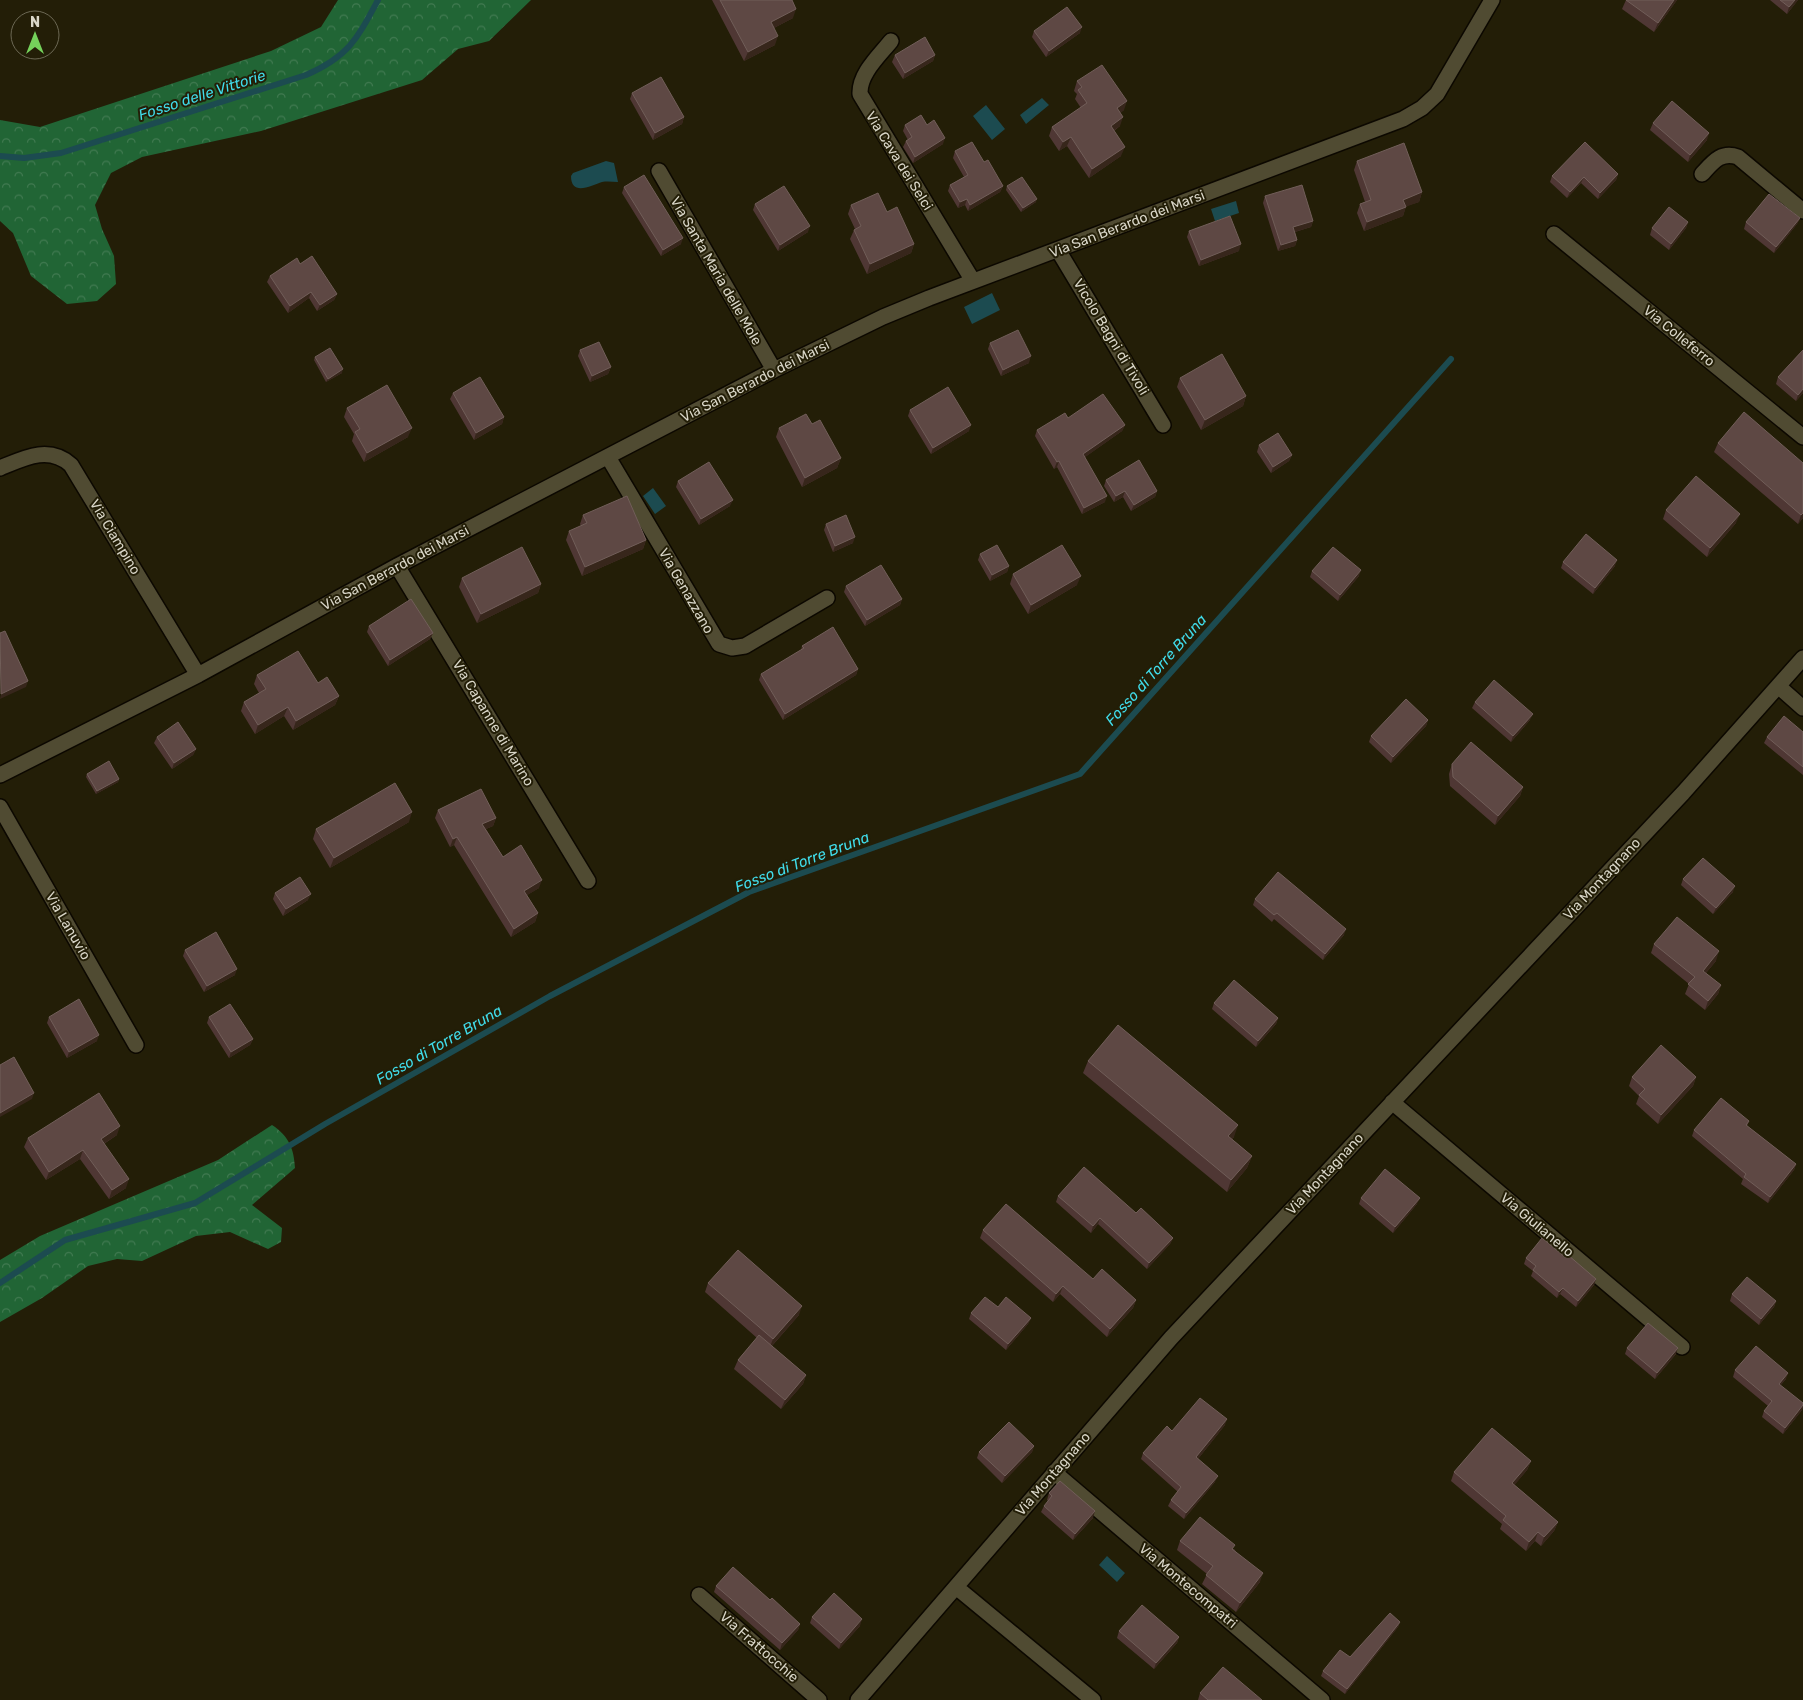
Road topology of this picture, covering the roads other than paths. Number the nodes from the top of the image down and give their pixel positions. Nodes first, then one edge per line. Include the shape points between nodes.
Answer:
1 (1492, 0) edge
2 (891, 41) dead end
3 (658, 172) dead end
4 (1702, 174) dead end
5 (1803, 212) edge
6 (1554, 234) dead end
7 (1058, 250) junction
8 (973, 281) junction
9 (774, 370) junction
10 (1164, 425) dead end
11 (1803, 437) edge
12 (608, 457) junction
13 (0, 468) edge
14 (397, 566) junction
15 (827, 598) dead end
16 (1803, 658) edge
17 (198, 675) junction
18 (1778, 686) junction
19 (1803, 708) edge
20 (0, 775) edge
21 (0, 807) edge
22 (588, 881) dead end
23 (136, 1045) dead end
24 (1392, 1102) junction
25 (1682, 1348) dead end
26 (1054, 1472) junction
27 (956, 1587) junction
28 (700, 1595) dead end
29 (819, 1700) edge
30 (858, 1700) edge
31 (1093, 1700) edge
32 (1322, 1700) edge

1 - 7 street, Via San Berardo dei Marsi via 1440,89 1413,114
2 - 8 street, Via Cava dei Selci via 866,72 860,94
3 - 9 street, Via Santa Maria delle Mole
4 - 5 street via 1718,158 1727,154 1738,157
6 - 11 street, Via Colleferro
7 - 8 street, Via San Berardo dei Marsi
7 - 10 street, Vicolo Bagni di Tivoli
8 - 9 street, Via San Berardo dei Marsi via 884,317
9 - 12 street, Via San Berardo dei Marsi
12 - 14 street, Via San Berardo dei Marsi
12 - 15 street, Via Genazzano via 719,644 732,648 745,646
13 - 17 street, Via Ciampino via 25,457 42,454 59,456 71,465
14 - 17 street, Via San Berardo dei Marsi
14 - 22 street, Via Capanne di Marino
16 - 18 street, Via Montagnano
17 - 20 street, Via San Berardo dei Marsi
18 - 19 street
18 - 24 street, Via Montagnano via 1683,793
21 - 23 street, Via Lanuvio
24 - 25 street, Via Giulianello
24 - 26 street, Via Montagnano via 1171,1338
26 - 27 street, Via Montagnano
26 - 32 street, Via Montecompatri
27 - 30 street, Via Montagnano
27 - 31 street
28 - 29 street, Via Frattocchie

